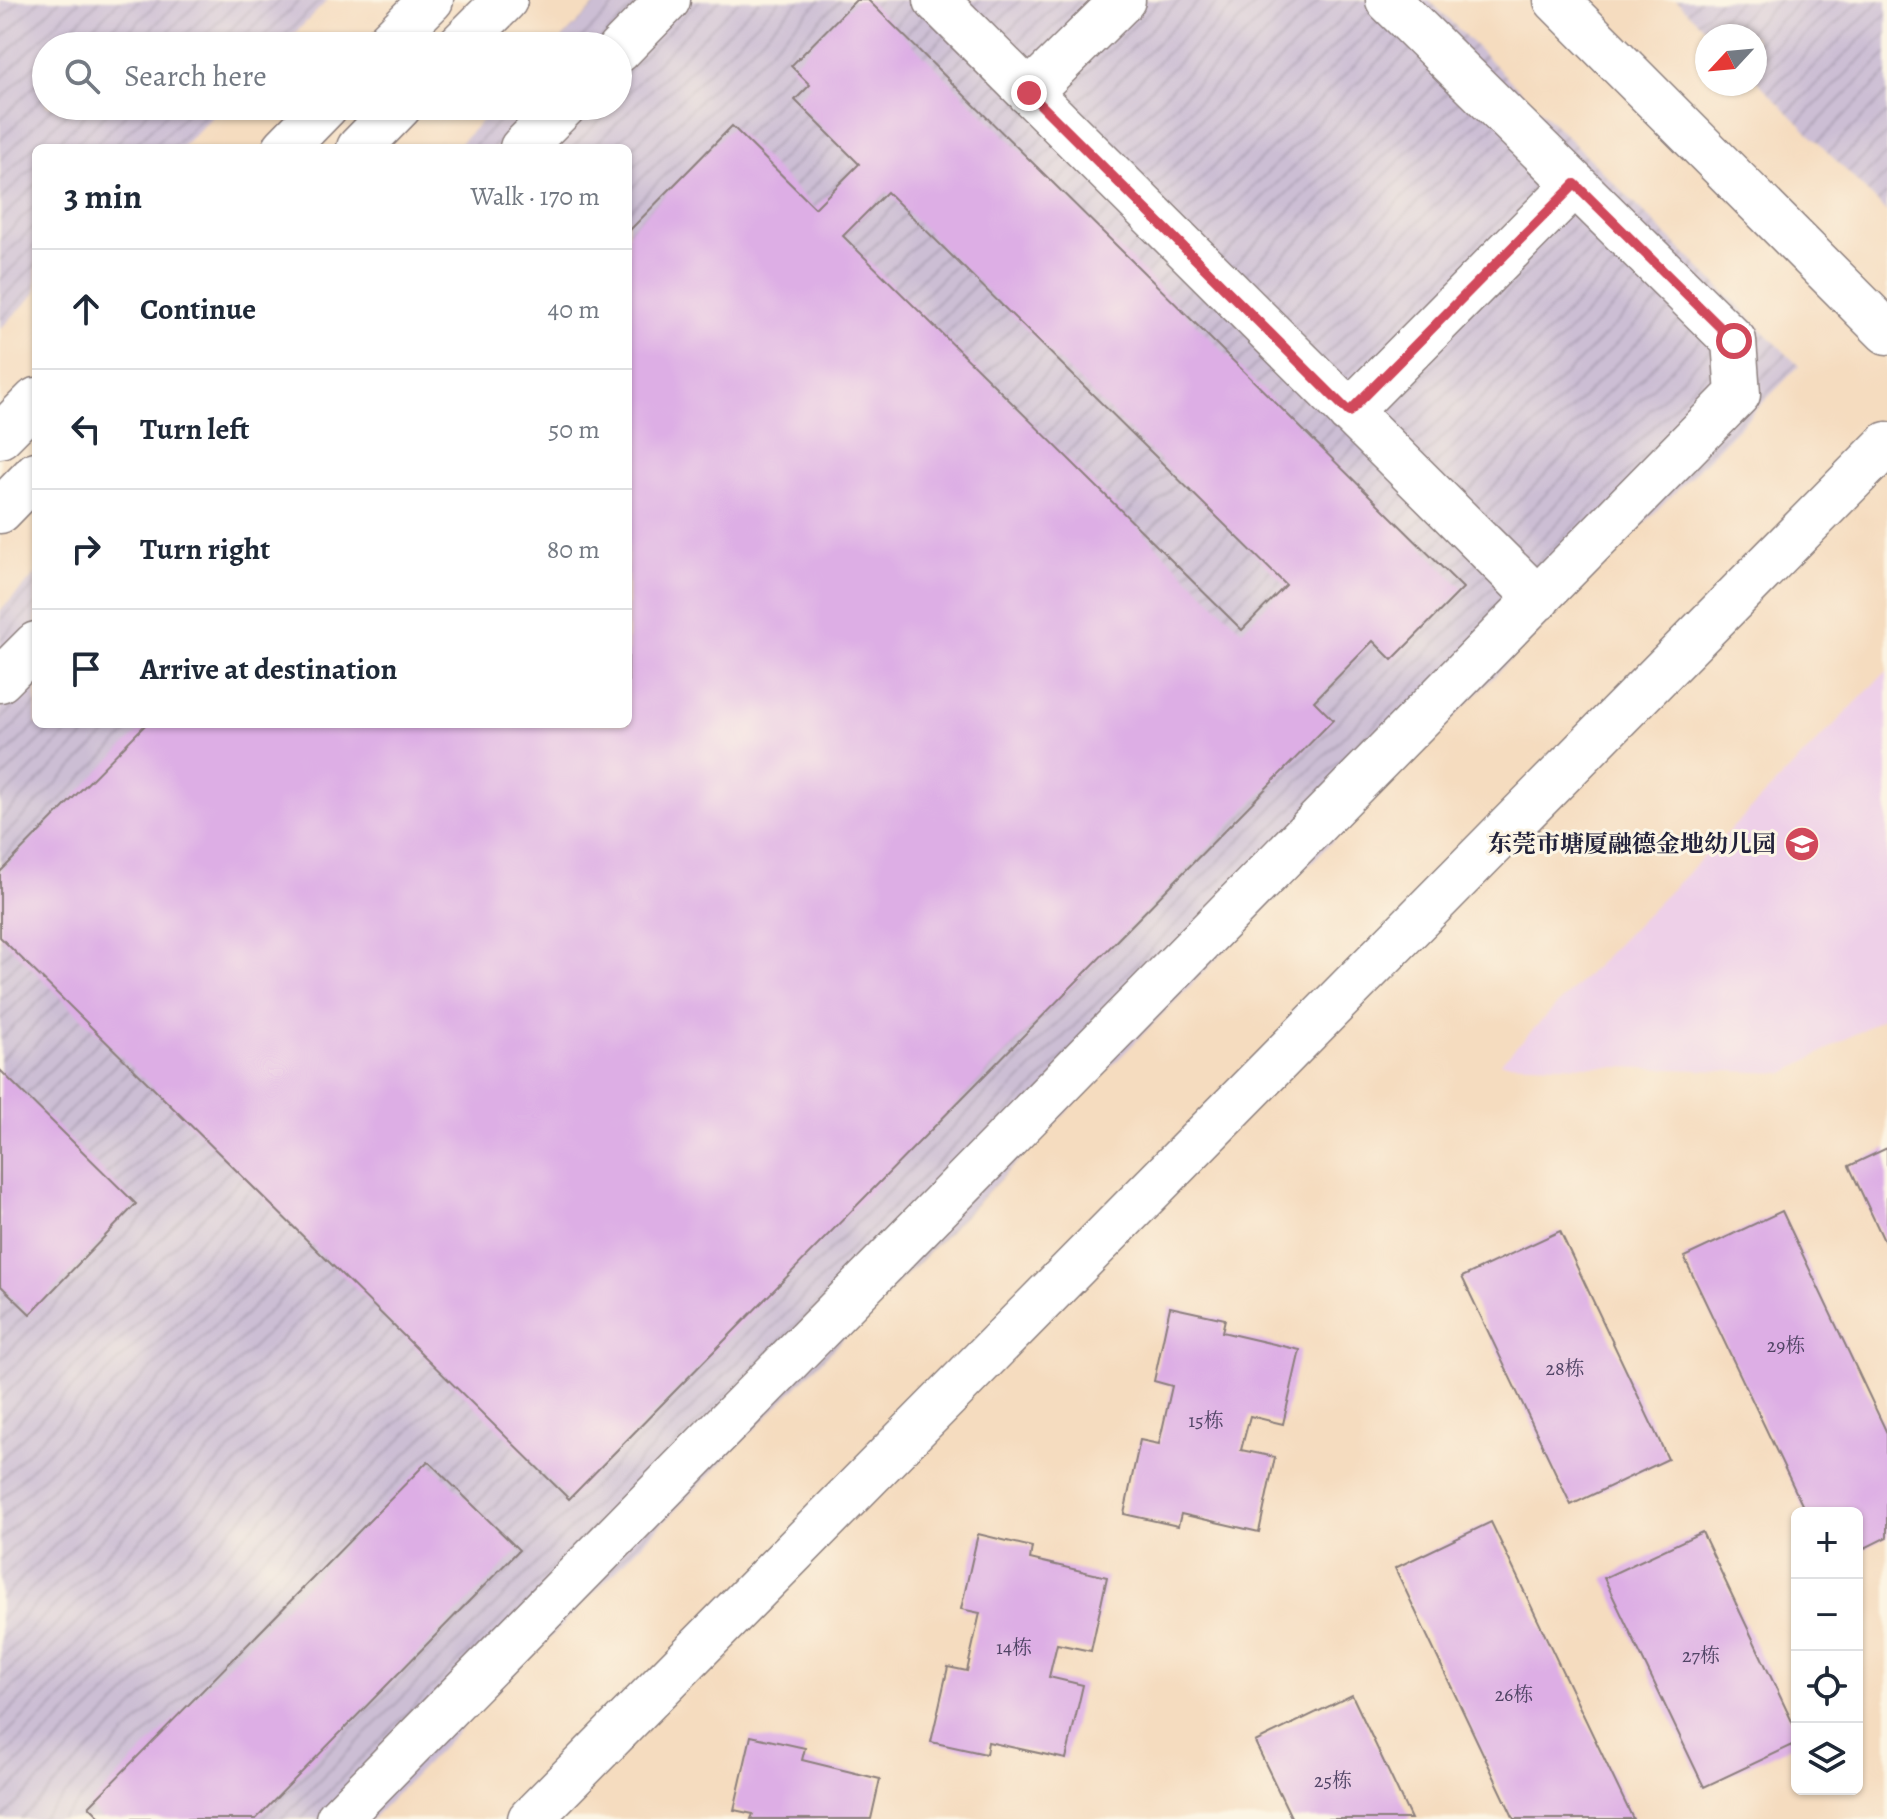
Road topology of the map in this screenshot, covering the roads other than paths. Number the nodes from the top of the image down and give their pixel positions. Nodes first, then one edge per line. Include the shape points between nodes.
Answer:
1 (431, 0) edge
2 (505, 0) edge
3 (668, 0) edge
4 (936, 0) edge
5 (1123, 0) edge
6 (1556, 0) edge
7 (1411, 8) edge
8 (399, 32) edge
9 (473, 32) edge
10 (632, 37) edge
11 (1029, 93) junction
12 (312, 120) edge
13 (386, 120) edge
14 (550, 120) edge
15 (289, 144) edge
16 (363, 144) edge
17 (526, 144) edge
18 (1575, 184) junction
19 (1887, 332) edge
20 (32, 404) edge
21 (1349, 412) junction
22 (0, 436) edge
23 (1887, 444) edge
24 (32, 478) edge
25 (0, 511) edge
26 (1538, 599) junction
27 (32, 648) edge
28 (0, 680) edge
29 (338, 1819) edge
30 (530, 1819) edge

1 - 8 street
2 - 9 street
3 - 10 street
4 - 11 street
5 - 11 street
6 - 19 street
7 - 18 street
11 - 21 street
12 - 15 street
13 - 16 street
14 - 17 street
18 - 21 street
18 - 26 street via 1734,341 1738,394
20 - 22 street
21 - 26 street
23 - 30 street
24 - 25 street
26 - 29 street
27 - 28 street

